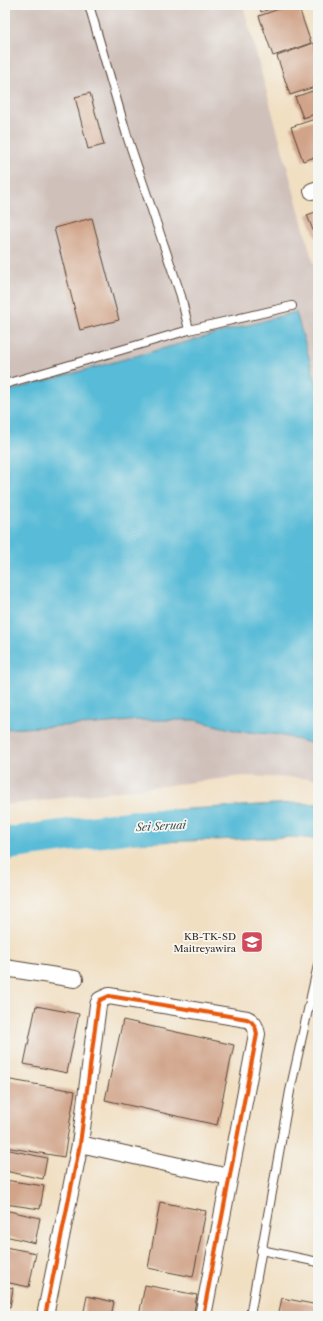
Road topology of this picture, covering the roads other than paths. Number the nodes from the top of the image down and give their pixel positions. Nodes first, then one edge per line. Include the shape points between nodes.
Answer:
1 (89, 5) edge
2 (292, 306) dead end
3 (188, 330) junction
4 (5, 384) edge
5 (318, 965) edge
6 (5, 968) edge
7 (76, 979) dead end
8 (80, 1144) junction
9 (229, 1177) junction
10 (261, 1250) junction
11 (318, 1262) edge
12 (45, 1316) edge
13 (203, 1316) edge
14 (250, 1316) edge

1 - 3 lane via 128,139 181,296
2 - 3 lane
3 - 4 lane
5 - 10 lane via 290,1091
6 - 7 street
8 - 9 street
8 - 9 street via 98,1005 104,997 116,996 247,1019 254,1024 257,1034
8 - 12 street
9 - 13 street
10 - 11 lane
10 - 14 lane

